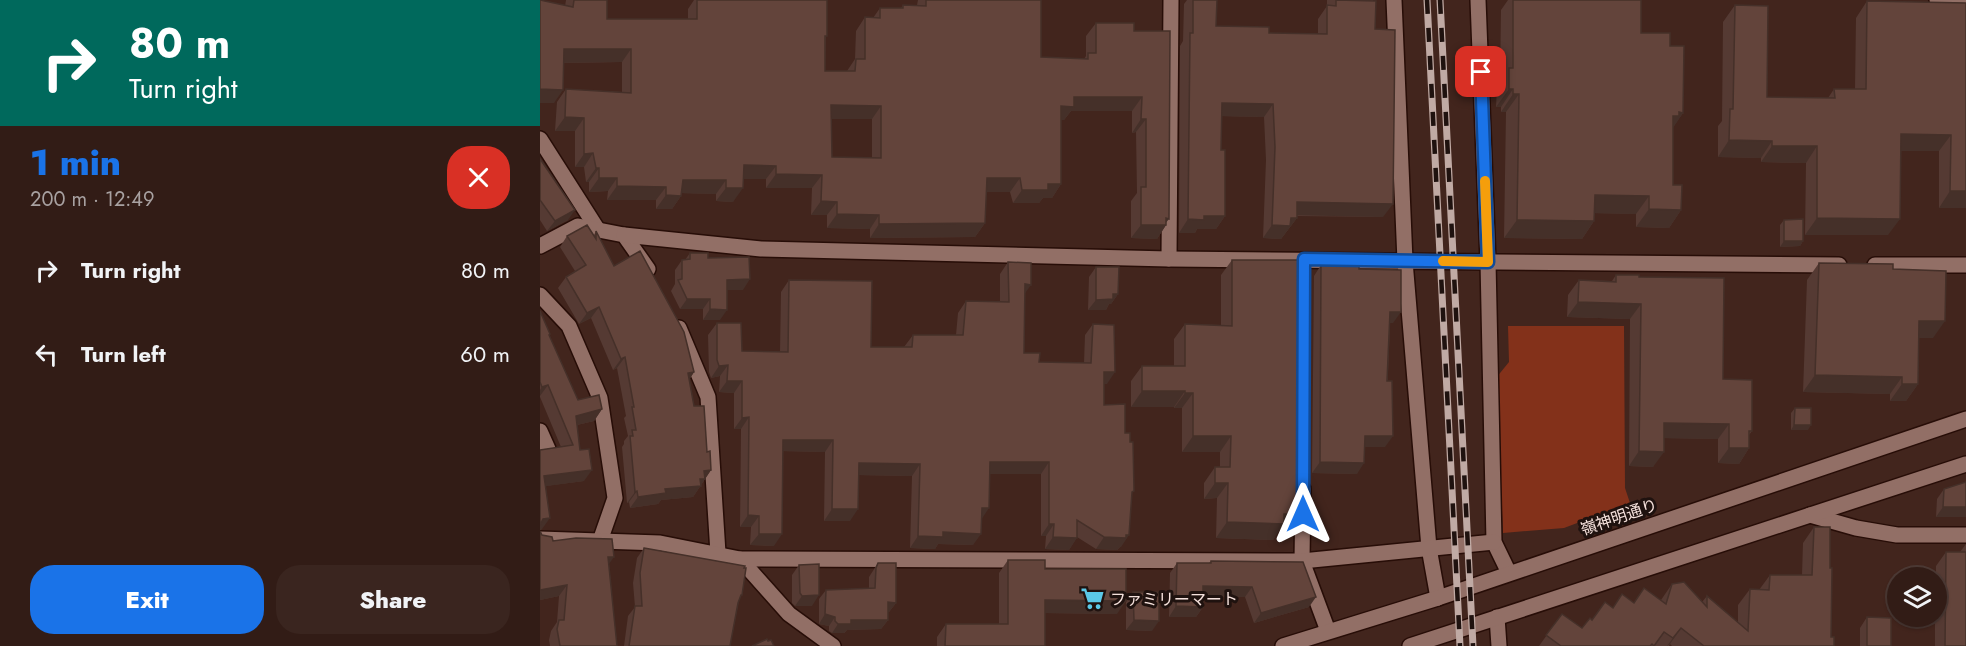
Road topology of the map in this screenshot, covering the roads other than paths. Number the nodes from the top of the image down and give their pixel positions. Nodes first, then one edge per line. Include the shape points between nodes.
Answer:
1 (1171, 0) edge
2 (1394, 0) edge
3 (1478, 0) edge
4 (1937, 0) edge
5 (1966, 0) edge
6 (540, 139) edge
7 (598, 230) junction
8 (624, 235) junction
9 (540, 246) edge
10 (1169, 259) junction
11 (1405, 261) junction
12 (1488, 262) junction
13 (1966, 265) edge
14 (654, 280) edge
15 (540, 295) edge
16 (670, 312) edge
17 (1966, 419) edge
18 (540, 431) edge
19 (548, 449) edge
20 (1966, 464) edge
21 (1303, 480) edge
22 (1810, 515) junction
23 (1966, 535) edge
24 (540, 538) edge
25 (600, 541) junction
26 (1494, 542) junction
27 (1429, 548) junction
28 (718, 553) junction
29 (740, 559) junction
30 (1302, 561) junction
31 (1509, 573) junction
32 (1438, 598) junction
33 (1497, 617) junction
34 (1328, 632) junction
35 (833, 646) edge
36 (1283, 646) edge
37 (1410, 646) edge
38 (1499, 646) edge

1 - 10 street
2 - 11 street
3 - 12 street
4 - 5 street
6 - 7 street
7 - 8 street
7 - 9 street via 578,226
8 - 10 street via 761,249
8 - 14 street
10 - 11 street via 1304,265
11 - 12 street
11 - 27 street
12 - 13 street
12 - 26 street
15 - 25 street via 569,326 600,398 615,498
16 - 28 street via 708,397
17 - 31 street, 嶺神明通り
18 - 19 street
20 - 22 street
21 - 30 street
22 - 23 street via 1897,535
22 - 33 street
24 - 25 street
25 - 28 street via 660,543
26 - 27 street
26 - 31 street
27 - 30 street
27 - 32 street
28 - 29 street
29 - 30 street
29 - 35 street via 789,614
30 - 34 street
31 - 32 street, 嶺神明通り
32 - 34 street, 嶺神明通り
33 - 37 street
33 - 38 street
34 - 36 street, 嶺神明通り

